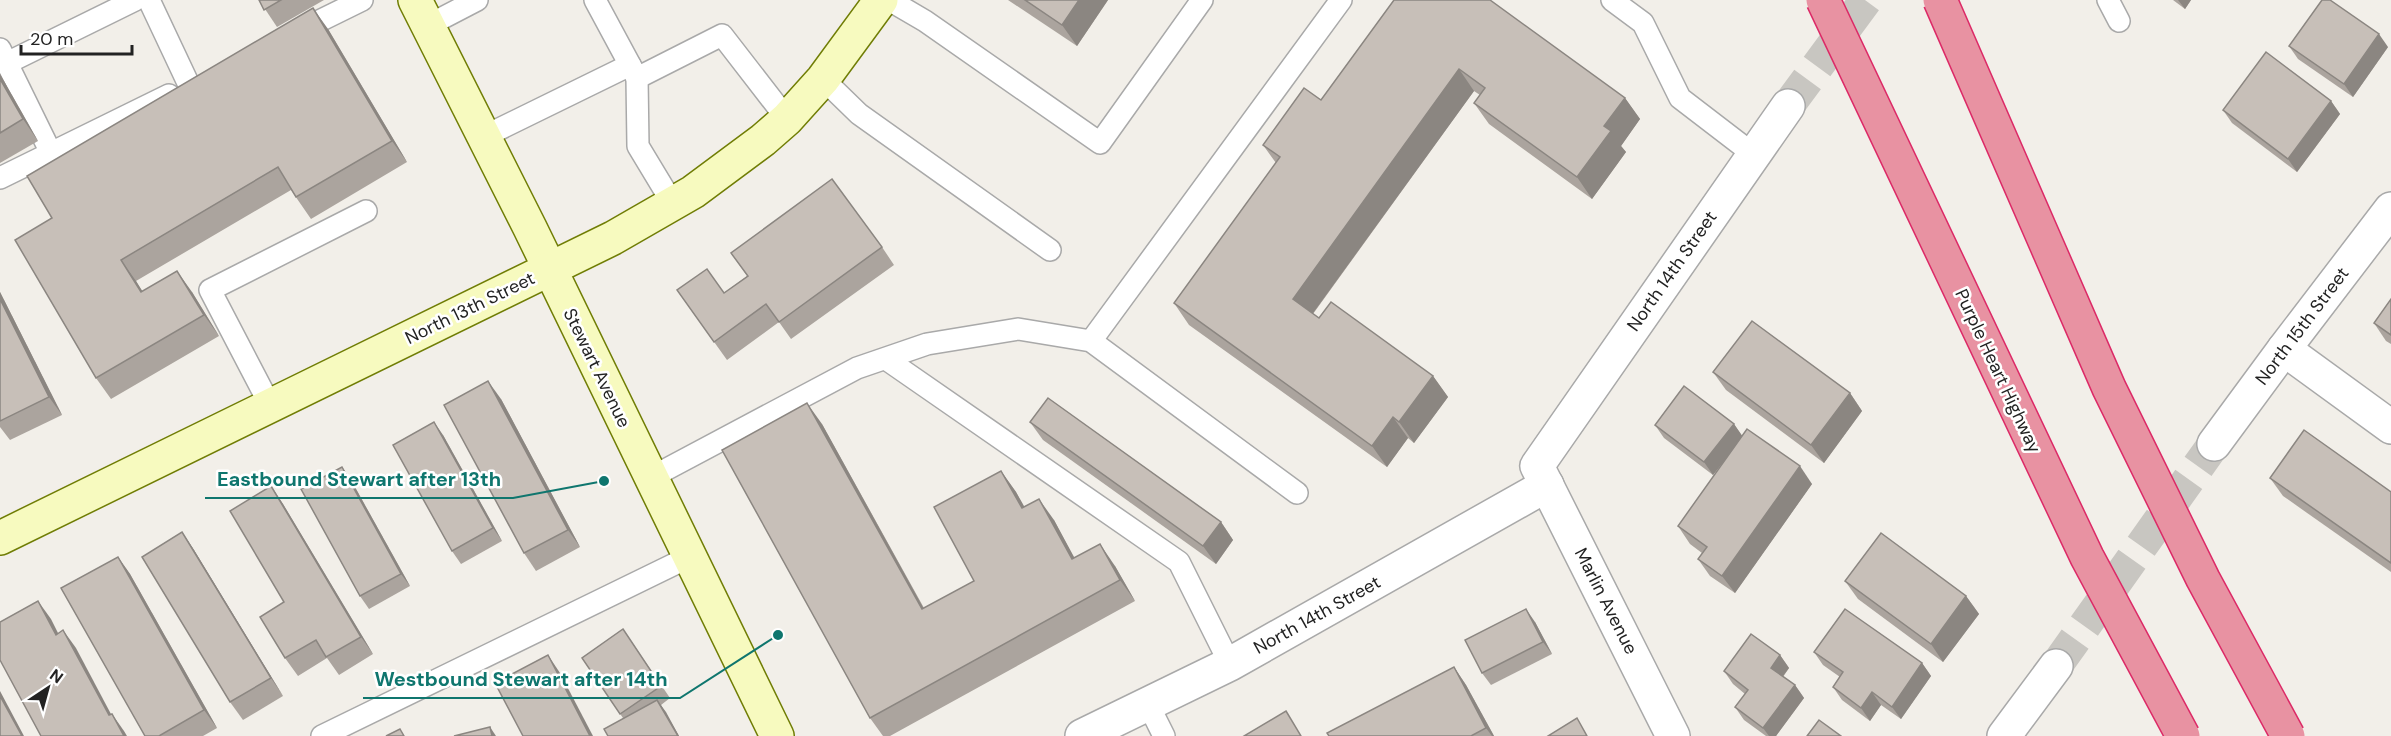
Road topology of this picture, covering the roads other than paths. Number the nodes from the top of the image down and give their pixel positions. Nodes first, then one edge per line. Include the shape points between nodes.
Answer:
1 (135, 0) edge
2 (149, 0) edge
3 (362, 0) edge
4 (477, 0) edge
5 (595, 0) edge
6 (881, 0) edge
7 (889, 0) edge
8 (1202, 0) edge
9 (1341, 0) edge
10 (1612, 0) edge
11 (1823, 0) edge
12 (1940, 0) edge
13 (2108, 0) edge
14 (421, 13) edge
15 (2119, 21) dead end
16 (281, 40) edge
17 (4, 56) edge
18 (634, 71) junction
19 (210, 75) edge
20 (823, 79) junction
21 (189, 85) junction
22 (1788, 106) tunnel mouth
23 (787, 119) junction
24 (483, 137) junction
25 (51, 153) junction
26 (1753, 154) junction
27 (0, 178) edge
28 (673, 204) junction
29 (2391, 209) edge
30 (366, 211) dead end
31 (1050, 250) dead end
32 (549, 269) junction
33 (1091, 342) junction
34 (2284, 349) junction
35 (886, 359) junction
36 (270, 405) junction
37 (2391, 427) edge
38 (2214, 444) tunnel mouth
39 (1542, 476) junction
40 (650, 478) junction
41 (1297, 493) dead end
42 (0, 538) edge
43 (689, 557) junction
44 (1230, 664) junction
45 (2056, 666) tunnel mouth
46 (1148, 704) junction
47 (322, 736) edge
48 (777, 736) edge
49 (1082, 736) edge
50 (1164, 736) edge
51 (1673, 736) edge
52 (2004, 736) edge
53 (2184, 736) edge
54 (2288, 736) edge

1 - 17 lane
2 - 21 lane
3 - 16 lane
4 - 14 lane
5 - 18 lane
6 - 20 main road, North 13th Street
7 - 8 lane via 1100,143
9 - 33 lane
10 - 26 lane via 1642,22 1680,98
11 - 53 highway, Purple Heart Highway, bridge via 2087,558
12 - 54 highway, bridge via 2109,388 2203,579
13 - 15 lane
14 - 24 main road, Stewart Avenue
17 - 25 lane
18 - 23 lane via 722,35
18 - 24 lane
18 - 28 lane via 638,146
19 - 21 lane
20 - 23 main road, North 13th Street
20 - 31 lane via 859,114
21 - 25 lane
22 - 26 street, North 14th Street
23 - 28 main road, North 13th Street via 764,140
24 - 32 main road, Stewart Avenue
25 - 27 lane
26 - 39 street, North 14th Street
28 - 32 main road, North 13th Street
29 - 34 street, North 15th Street
30 - 36 lane via 210,290
32 - 36 main road, North 13th Street
32 - 40 main road, Stewart Avenue
33 - 35 lane via 1018,329 927,344
33 - 41 lane
34 - 37 street
34 - 38 street, North 15th Street
35 - 40 lane via 857,368
35 - 44 lane via 1179,562
36 - 42 main road, North 13th Street
39 - 44 street, North 14th Street
39 - 51 street, Marlin Avenue
40 - 43 main road, Stewart Avenue
43 - 47 lane
43 - 48 main road, Stewart Avenue
44 - 46 street, North 14th Street
45 - 52 street
46 - 49 street, North 14th Street
46 - 50 lane

